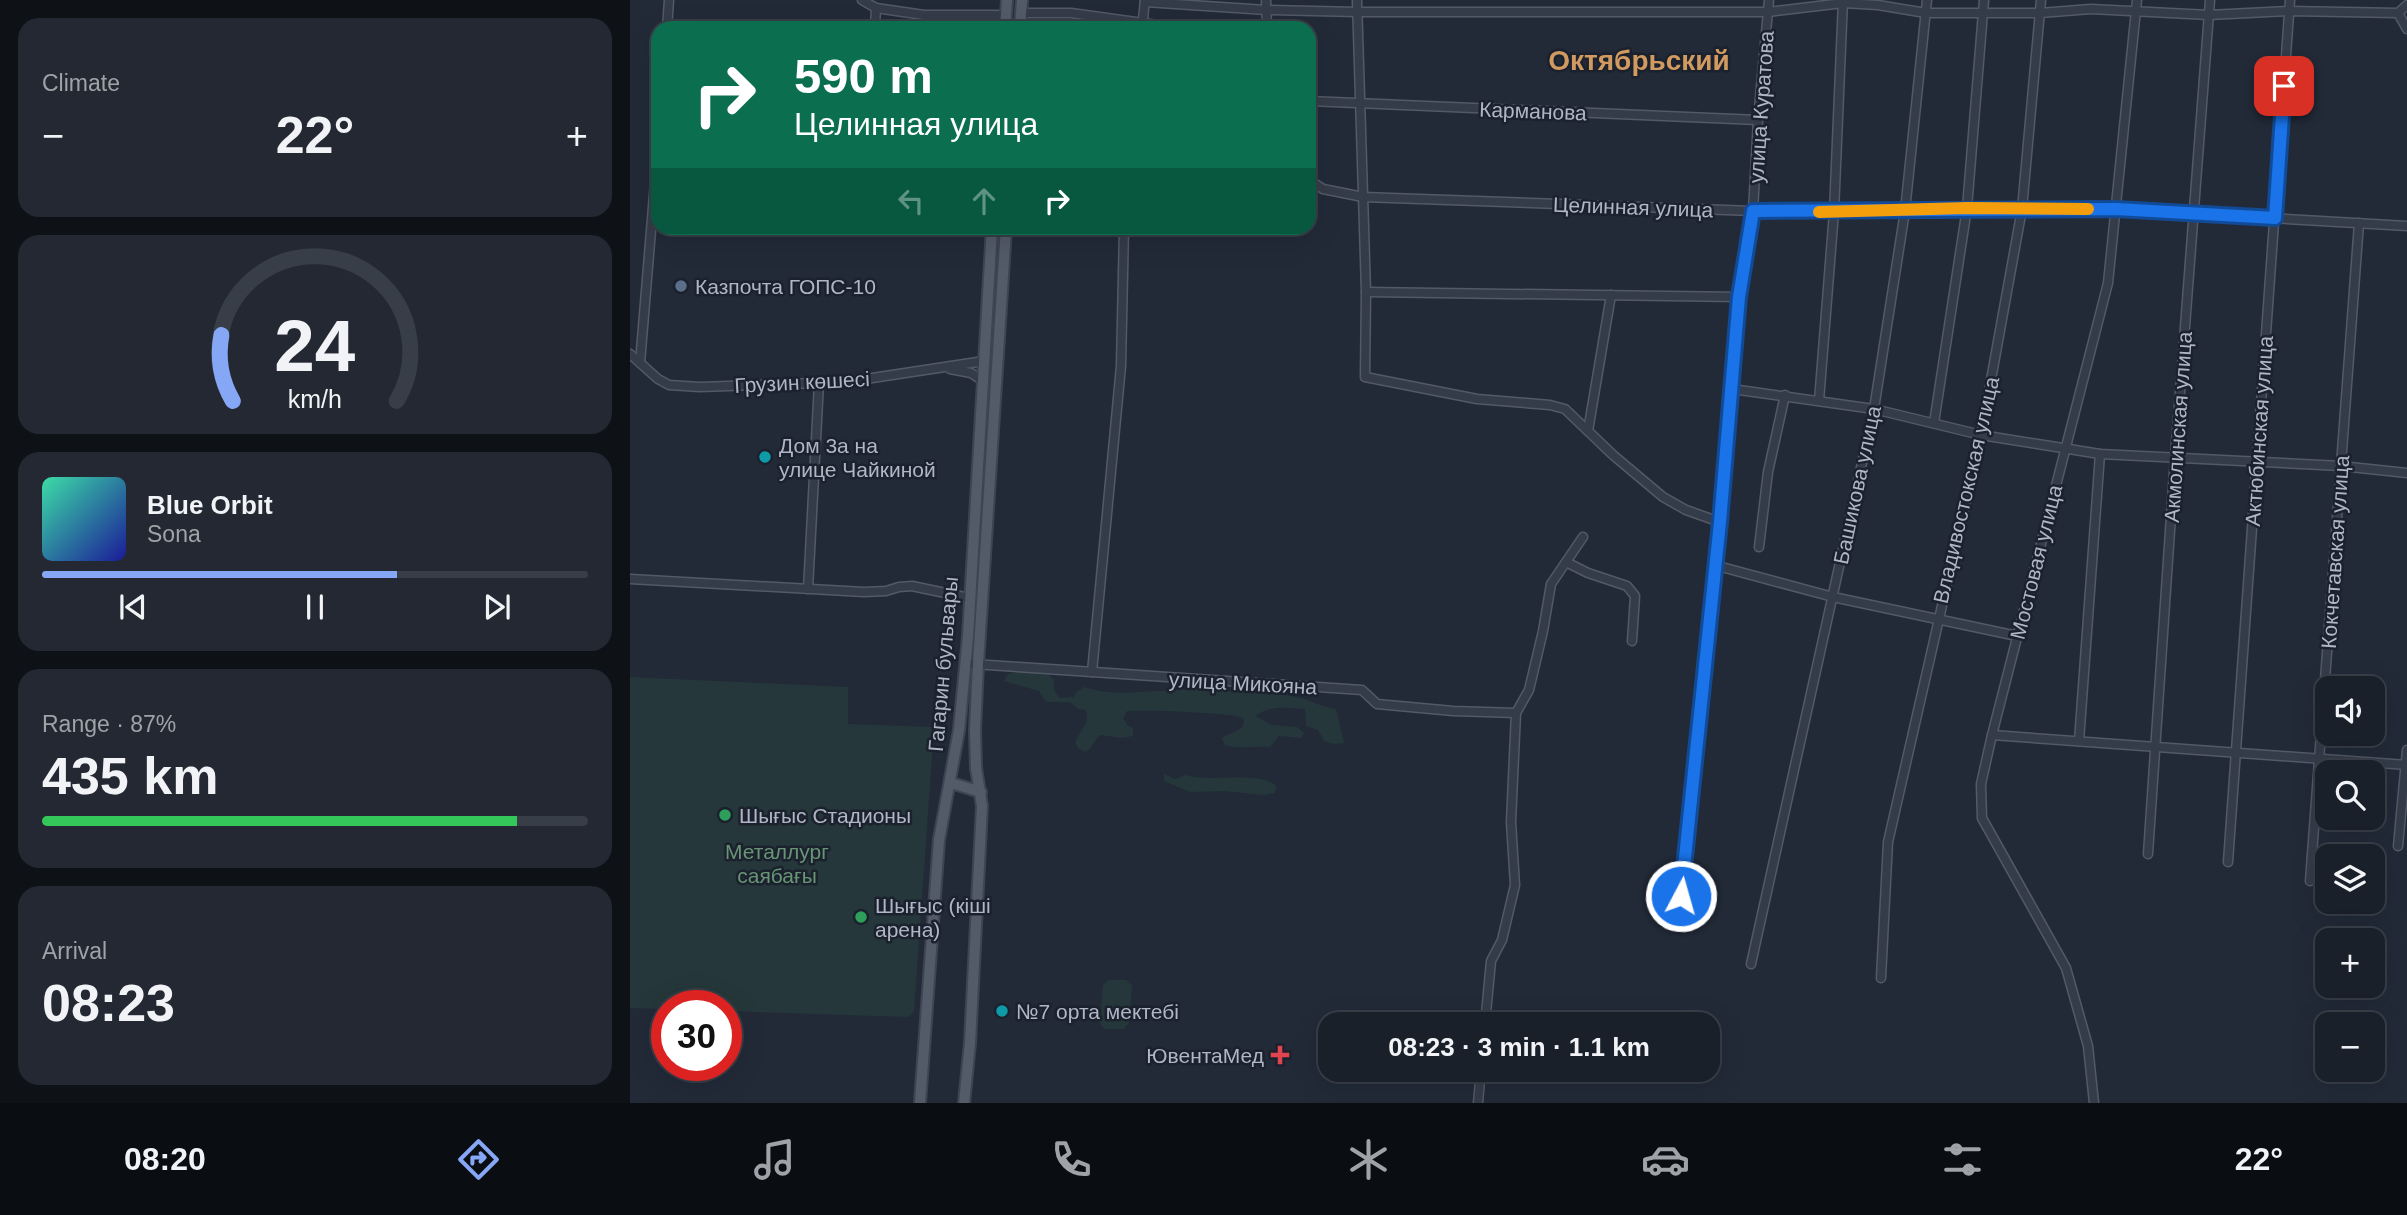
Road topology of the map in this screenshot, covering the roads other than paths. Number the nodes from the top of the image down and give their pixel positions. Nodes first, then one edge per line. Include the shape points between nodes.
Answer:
1 (669, 0) edge
2 (862, 0) edge
3 (1007, 0) edge
4 (1022, 0) edge
5 (1266, 0) edge
6 (1357, 0) edge
7 (1769, 0) edge
8 (1927, 0) edge
9 (1984, 0) edge
10 (2041, 0) edge
11 (2137, 0) edge
12 (2210, 0) edge
13 (2290, 0) edge
14 (1145, 1) edge
15 (1843, 2) edge
16 (2407, 5) edge
17 (876, 8) junction
18 (1266, 10) junction
19 (2289, 11) junction
20 (1358, 12) junction
21 (1768, 12) junction
22 (1983, 12) junction
23 (2136, 12) junction
24 (1021, 13) junction
25 (1926, 13) junction
26 (2040, 13) junction
27 (2398, 13) junction
28 (1006, 15) junction
29 (2209, 15) junction
30 (668, 21) edge
31 (875, 21) edge
32 (1006, 21) edge
33 (1020, 21) edge
34 (1115, 21) edge
35 (1143, 21) edge
36 (1267, 21) edge
37 (2407, 29) edge
38 (1316, 101) edge
39 (1360, 104) junction
40 (1758, 120) junction
41 (1316, 184) edge
42 (1363, 197) junction
43 (1967, 208) junction
44 (2022, 209) junction
45 (2116, 209) junction
46 (1753, 211) junction
47 (1905, 211) junction
48 (1834, 212) junction
49 (2195, 213) junction
50 (2275, 218) junction
51 (2359, 223) junction
52 (2407, 226) edge
53 (653, 235) edge
54 (992, 235) edge
55 (1006, 235) edge
56 (1124, 235) edge
57 (1366, 292) junction
58 (1611, 295) junction
59 (1739, 297) junction
60 (630, 354) edge
61 (997, 360) junction
62 (984, 361) junction
63 (640, 363) junction
64 (943, 368) junction
65 (983, 381) junction
66 (819, 383) junction
67 (1732, 389) junction
68 (1785, 395) junction
69 (1819, 401) junction
70 (1874, 409) junction
71 (1934, 423) junction
72 (1588, 432) junction
73 (1981, 435) junction
74 (2065, 449) junction
75 (2100, 454) junction
76 (2175, 457) junction
77 (2257, 461) junction
78 (2341, 466) junction
79 (2407, 473) edge
80 (1720, 522) junction
81 (1583, 537) dead end
82 (1759, 547) dead end
83 (1566, 562) junction
84 (1714, 565) junction
85 (630, 579) edge
86 (808, 589) junction
87 (1833, 597) junction
88 (968, 598) junction
89 (1937, 620) junction
90 (2017, 636) junction
91 (1632, 640) dead end
92 (964, 663) junction
93 (978, 664) junction
94 (1092, 672) junction
95 (1516, 713) junction
96 (1992, 735) junction
97 (2079, 741) junction
98 (2157, 747) junction
99 (2407, 750) edge
100 (2236, 753) junction
101 (2320, 758) junction
102 (2406, 765) edge
103 (951, 783) junction
104 (981, 792) junction
105 (2398, 846) dead end
106 (2148, 853) dead end
107 (2228, 862) dead end
108 (2310, 881) dead end
109 (1678, 923) dead end
110 (1751, 964) dead end
111 (1881, 978) dead end
112 (1486, 1012) edge
113 (1480, 1082) edge
114 (920, 1103) edge
115 (964, 1103) edge
116 (1478, 1103) edge
117 (2094, 1103) edge

1 - 30 street
2 - 17 street
3 - 28 main road
4 - 24 main road
5 - 18 street
6 - 20 street
7 - 21 street, улица Куратова
8 - 25 street, Башикова улица
9 - 22 street
10 - 26 street, Владивостокская улица
11 - 23 street, Мостовая улица
12 - 29 street, Акмолинская улица
13 - 19 street, Актюбинская улица
14 - 18 street
14 - 35 street
15 - 21 street
15 - 25 street
15 - 48 street
16 - 27 street
17 - 28 street via 924,15
17 - 31 street
18 - 20 street
18 - 36 street
19 - 27 street
19 - 29 street
19 - 50 street, Актюбинская улица
20 - 21 street
20 - 39 street
21 - 40 street, улица Куратова
22 - 25 street
22 - 26 street
22 - 43 street
23 - 26 street
23 - 29 street
23 - 45 street, Мостовая улица
24 - 28 main road
24 - 33 main road
24 - 34 street via 1071,13
25 - 47 street, Башикова улица
26 - 44 street, Владивостокская улица
27 - 37 street
28 - 32 main road
29 - 49 street, Акмолинская улица
38 - 39 street, Карманова
39 - 40 street, Карманова
39 - 42 street
40 - 46 street, улица Куратова
41 - 42 street, Целинная улица
42 - 46 street, Целинная улица
42 - 57 street
43 - 44 street, Целинная улица
43 - 47 street, Целинная улица
43 - 71 street
44 - 45 street, Целинная улица
44 - 73 street, Владивостокская улица
45 - 49 street, Целинная улица
45 - 74 street, Мостовая улица via 2108,284
46 - 48 street, Целинная улица
46 - 59 street, улица Куратова
47 - 48 street, Целинная улица
47 - 70 street, Башикова улица
48 - 69 street
49 - 50 street, Целинная улица
49 - 76 street, Акмолинская улица
50 - 51 street, Целинная улица
50 - 77 street, Актюбинская улица
51 - 52 street, Целинная улица
51 - 78 street, Кокчетавская улица
53 - 63 street
54 - 62 main road, Гагарин бульвары
55 - 61 main road, Гагарин бульвары
56 - 94 street via 1121,366
57 - 58 street
57 - 72 street via 1365,377 1477,399 1550,405 1565,409
58 - 59 street
58 - 72 street
59 - 67 street, улица Куратова
60 - 63 street, Грузин көшесі
61 - 62 main road
61 - 93 main road, Гагарин бульвары
62 - 64 street, Грузин көшесі
62 - 65 main road, Гагарин бульвары
63 - 66 street, Грузин көшесі via 668,385
64 - 65 street via 971,373
64 - 66 street, Грузин көшесі
65 - 88 main road, Гагарин бульвары
66 - 86 street
67 - 68 street
67 - 80 street, улица Куратова
68 - 69 street
68 - 82 street via 1768,472
69 - 70 street
70 - 71 street
70 - 87 street, Башикова улица
71 - 73 street
72 - 80 street via 1664,497
73 - 74 street
73 - 89 street, Владивостокская улица
74 - 75 street
74 - 90 street, Мостовая улица
75 - 76 street
75 - 97 street
76 - 77 street
76 - 98 street, Акмолинская улица
77 - 78 street
77 - 100 street, Актюбинская улица
78 - 79 street
78 - 101 street, Кокчетавская улица
80 - 84 street, улица Куратова
81 - 83 street
83 - 91 street via 1626,586 1635,596
83 - 95 street via 1551,584 1529,690
84 - 87 street
84 - 109 street, улица Куратова
85 - 86 street
86 - 88 street via 886,591 912,586
87 - 89 street
87 - 110 street, Башикова улица
88 - 92 main road, Гагарин бульвары
89 - 90 street
89 - 111 street, Владивостокская улица via 1888,842
90 - 96 street, Мостовая улица
92 - 93 street, улица Микояна
92 - 103 main road, Гагарин бульвары
93 - 94 street, улица Микояна
93 - 104 main road, Гагарин бульвары via 975,730
94 - 95 street, улица Микояна via 1362,690 1377,704
95 - 112 street via 1511,822 1515,885 1502,940 1491,961
96 - 97 street
96 - 117 street, Мостовая улица via 1981,784 1982,818 2066,968 2088,1046
97 - 98 street
98 - 100 street
98 - 106 street, Акмолинская улица
99 - 102 street
100 - 101 street
100 - 107 street, Актюбинская улица
101 - 102 street
101 - 108 street, Кокчетавская улица
102 - 105 street
103 - 104 main road
103 - 114 main road, Гагарин бульвары via 939,840
104 - 115 main road, Гагарин бульвары
113 - 116 street

